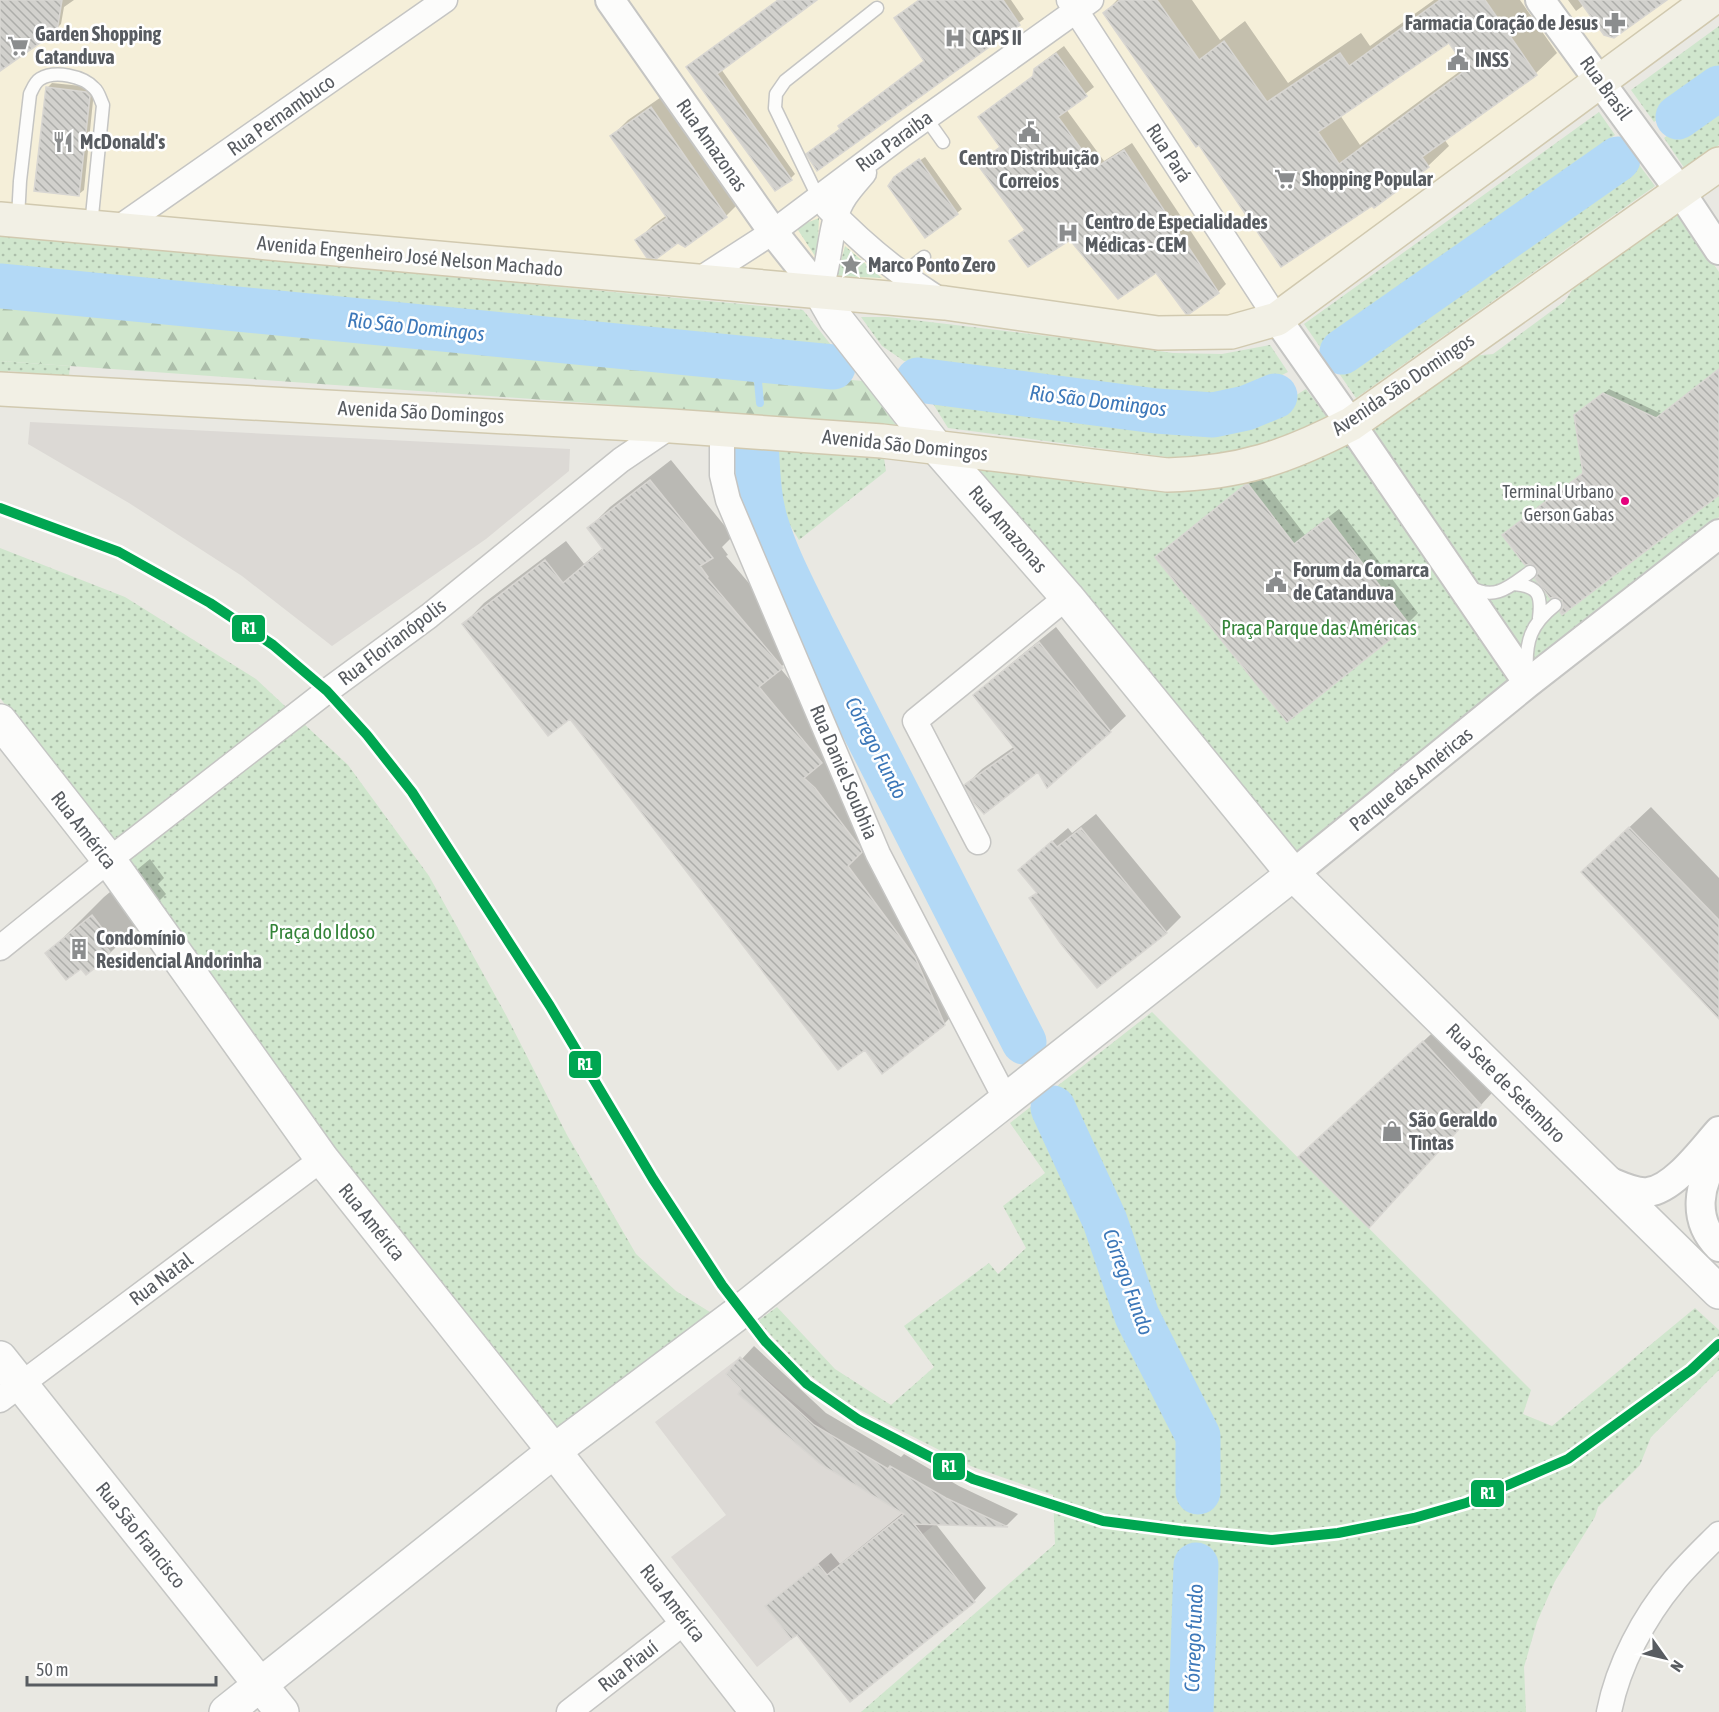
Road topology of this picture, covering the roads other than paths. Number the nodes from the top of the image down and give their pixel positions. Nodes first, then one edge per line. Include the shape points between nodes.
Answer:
1 (446, 0) edge
2 (610, 0) edge
3 (1540, 0) edge
4 (1710, 0) edge
5 (1079, 4) edge
6 (877, 8) dead end
7 (1606, 88) junction
8 (926, 118) junction
9 (902, 135) junction
10 (943, 142) dead end
11 (1719, 164) edge
12 (1675, 184) junction
13 (818, 197) junction
14 (836, 216) junction
15 (9, 220) edge
16 (104, 228) junction
17 (773, 232) junction
18 (1719, 249) edge
19 (924, 257) dead end
20 (902, 275) junction
21 (697, 281) junction
22 (820, 291) junction
23 (945, 303) junction
24 (1282, 326) junction
25 (0, 389) edge
26 (1346, 417) junction
27 (671, 426) junction
28 (735, 431) junction
29 (936, 447) junction
30 (1719, 534) edge
31 (1530, 572) dead end
32 (1458, 580) junction
33 (1514, 584) junction
34 (1067, 597) junction
35 (1555, 604) dead end
36 (1539, 618) junction
37 (1528, 683) junction
38 (0, 721) edge
39 (978, 842) dead end
40 (109, 860) junction
41 (1293, 874) junction
42 (0, 948) edge
43 (1006, 1100) junction
44 (1719, 1131) edge
45 (1719, 1155) edge
46 (322, 1159) junction
47 (1603, 1179) junction
48 (1713, 1238) edge
49 (1719, 1292) edge
50 (0, 1358) edge
51 (10, 1392) edge
52 (554, 1451) junction
53 (1719, 1534) edge
54 (687, 1620) junction
55 (260, 1684) junction
56 (226, 1712) edge
57 (282, 1712) edge
58 (569, 1712) edge
59 (757, 1712) edge
60 (1610, 1712) edge

1 - 16 street, Rua Pernambuco
2 - 17 street, Rua Amazonas
3 - 7 street, Rua Brasil
4 - 7 main road
5 - 8 street, Rua Paraiba
5 - 24 street, Rua Pará
6 - 13 lane via 785,81 776,94 775,108
7 - 12 street, Rua Brasil
7 - 24 main road
8 - 9 street, Rua Paraiba
8 - 10 lane
9 - 13 street, Rua Paraiba
9 - 14 street via 849,190
11 - 12 main road, Avenida São Domingos
12 - 18 street
12 - 26 main road, Avenida São Domingos via 1571,275 1466,349
13 - 14 street
13 - 17 street, Rua Paraiba
14 - 20 street via 874,254
14 - 22 street
15 - 16 main road, Avenida Engenheiro José Nelson Machado
15 - 16 lane via 20,181 30,94 41,78 53,75 76,77 94,87 103,105
16 - 21 main road, Avenida Engenheiro José Nelson Machado
17 - 21 street, Rua Paraiba
17 - 22 street, Rua Amazonas
19 - 20 lane
20 - 23 street
21 - 22 main road, Avenida Engenheiro José Nelson Machado
22 - 23 main road
22 - 29 main road, Rua Amazonas via 836,319
23 - 24 main road via 1158,333 1202,334
24 - 26 street, Rua Pará
25 - 27 main road, Avenida São Domingos
26 - 29 main road, Avenida São Domingos via 1314,443 1240,468 1204,474 1167,475
26 - 32 street
27 - 28 main road, Avenida São Domingos
27 - 40 street, Rua Florianópolis via 621,460 429,616
28 - 29 main road, Avenida São Domingos
28 - 43 street, Rua Daniel Soubhia via 722,475 728,501 879,854
29 - 34 main road, Rua Amazonas
30 - 37 street, Parque das Américas
31 - 33 lane
32 - 33 lane via 1480,593 1497,593
32 - 37 street
33 - 36 lane via 1528,585 1537,591 1541,603
34 - 39 street via 915,721
34 - 41 main road, Rua Amazonas
35 - 36 lane
36 - 37 lane via 1526,648
37 - 41 street, Parque das Américas
38 - 40 main road, Rua América
40 - 42 street, Rua Florianópolis
40 - 46 main road, Rua América
41 - 43 main road
41 - 47 main road, Rua Sete de Setembro
43 - 52 main road via 741,1311
44 - 47 street via 1662,1188 1636,1191
45 - 48 street via 1702,1188 1699,1204
46 - 51 street, Rua Natal
46 - 52 main road, Rua América
47 - 49 main road, Rua Sete de Setembro
50 - 51 main road, Rua São Francisco
51 - 55 main road, Rua São Francisco
52 - 54 main road, Rua América
52 - 55 main road
53 - 60 street via 1674,1581 1641,1628 1613,1691
54 - 58 street, Rua Piauí
54 - 59 main road, Rua América
55 - 56 main road
55 - 57 main road, Rua São Francisco

